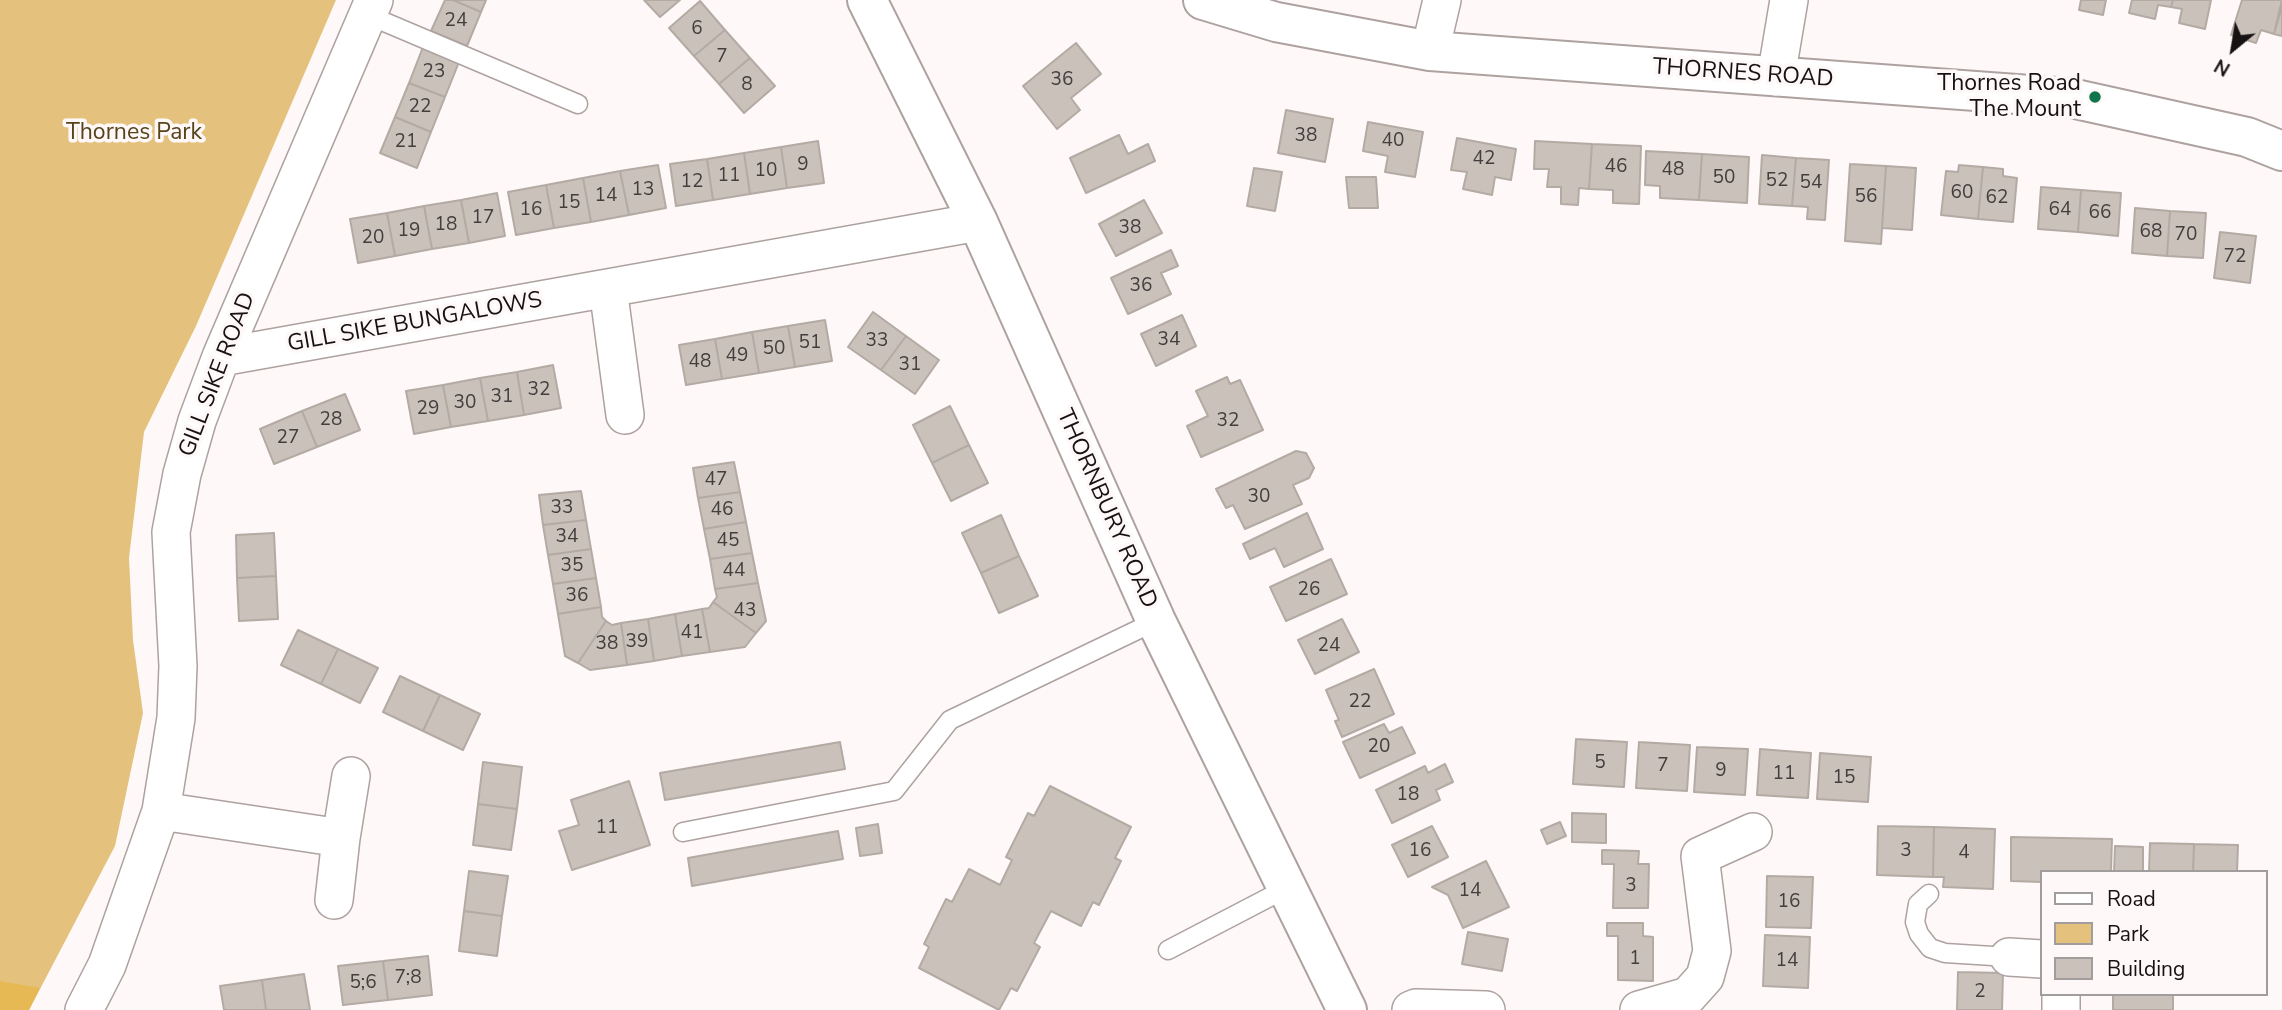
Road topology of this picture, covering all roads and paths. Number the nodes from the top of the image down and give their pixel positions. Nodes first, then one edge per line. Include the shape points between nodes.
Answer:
1 (1203, 0) edge
2 (1442, 0) edge
3 (1789, 0) edge
4 (872, 2) edge
5 (371, 7) edge
6 (1430, 51) junction
7 (1776, 77) junction
8 (578, 104) dead end
9 (2282, 151) edge
10 (978, 222) junction
11 (608, 288) junction
12 (221, 358) junction
13 (625, 415) dead end
14 (1156, 621) junction
15 (351, 776) dead end
16 (161, 811) junction
17 (683, 832) dead end
18 (1754, 832) dead end
19 (341, 838) junction
20 (1287, 888) junction
21 (1929, 894) dead end
22 (334, 901) dead end
23 (1168, 950) dead end
24 (2025, 958) edge
25 (84, 1010) edge
26 (1347, 1010) edge
27 (1411, 1010) edge
28 (1486, 1010) edge
29 (1639, 1010) edge

1 - 6 main road, THORNES ROAD via 1276,22
2 - 6 street
3 - 7 street
4 - 10 main road, THORNBURY ROAD
5 - 8 lane
5 - 12 street, GILL SIKE ROAD
6 - 7 main road, THORNES ROAD
7 - 9 main road, THORNES ROAD via 2071,98 2247,137
10 - 11 street, GILL SIKE BUNGALOWS
10 - 14 main road, THORNBURY ROAD
11 - 12 street, GILL SIKE BUNGALOWS
11 - 13 street
12 - 16 street, GILL SIKE ROAD via 197,421 171,532 178,666 176,718
14 - 17 lane via 950,720 894,791
14 - 20 main road, THORNBURY ROAD
15 - 19 street
16 - 19 street
16 - 25 street, GILL SIKE ROAD via 107,965
18 - 29 street via 1700,856 1712,951 1705,977 1688,996
19 - 22 street
20 - 23 lane
20 - 26 main road, THORNBURY ROAD
21 - 24 lane via 1918,904 1915,922 1930,948
27 - 28 street

